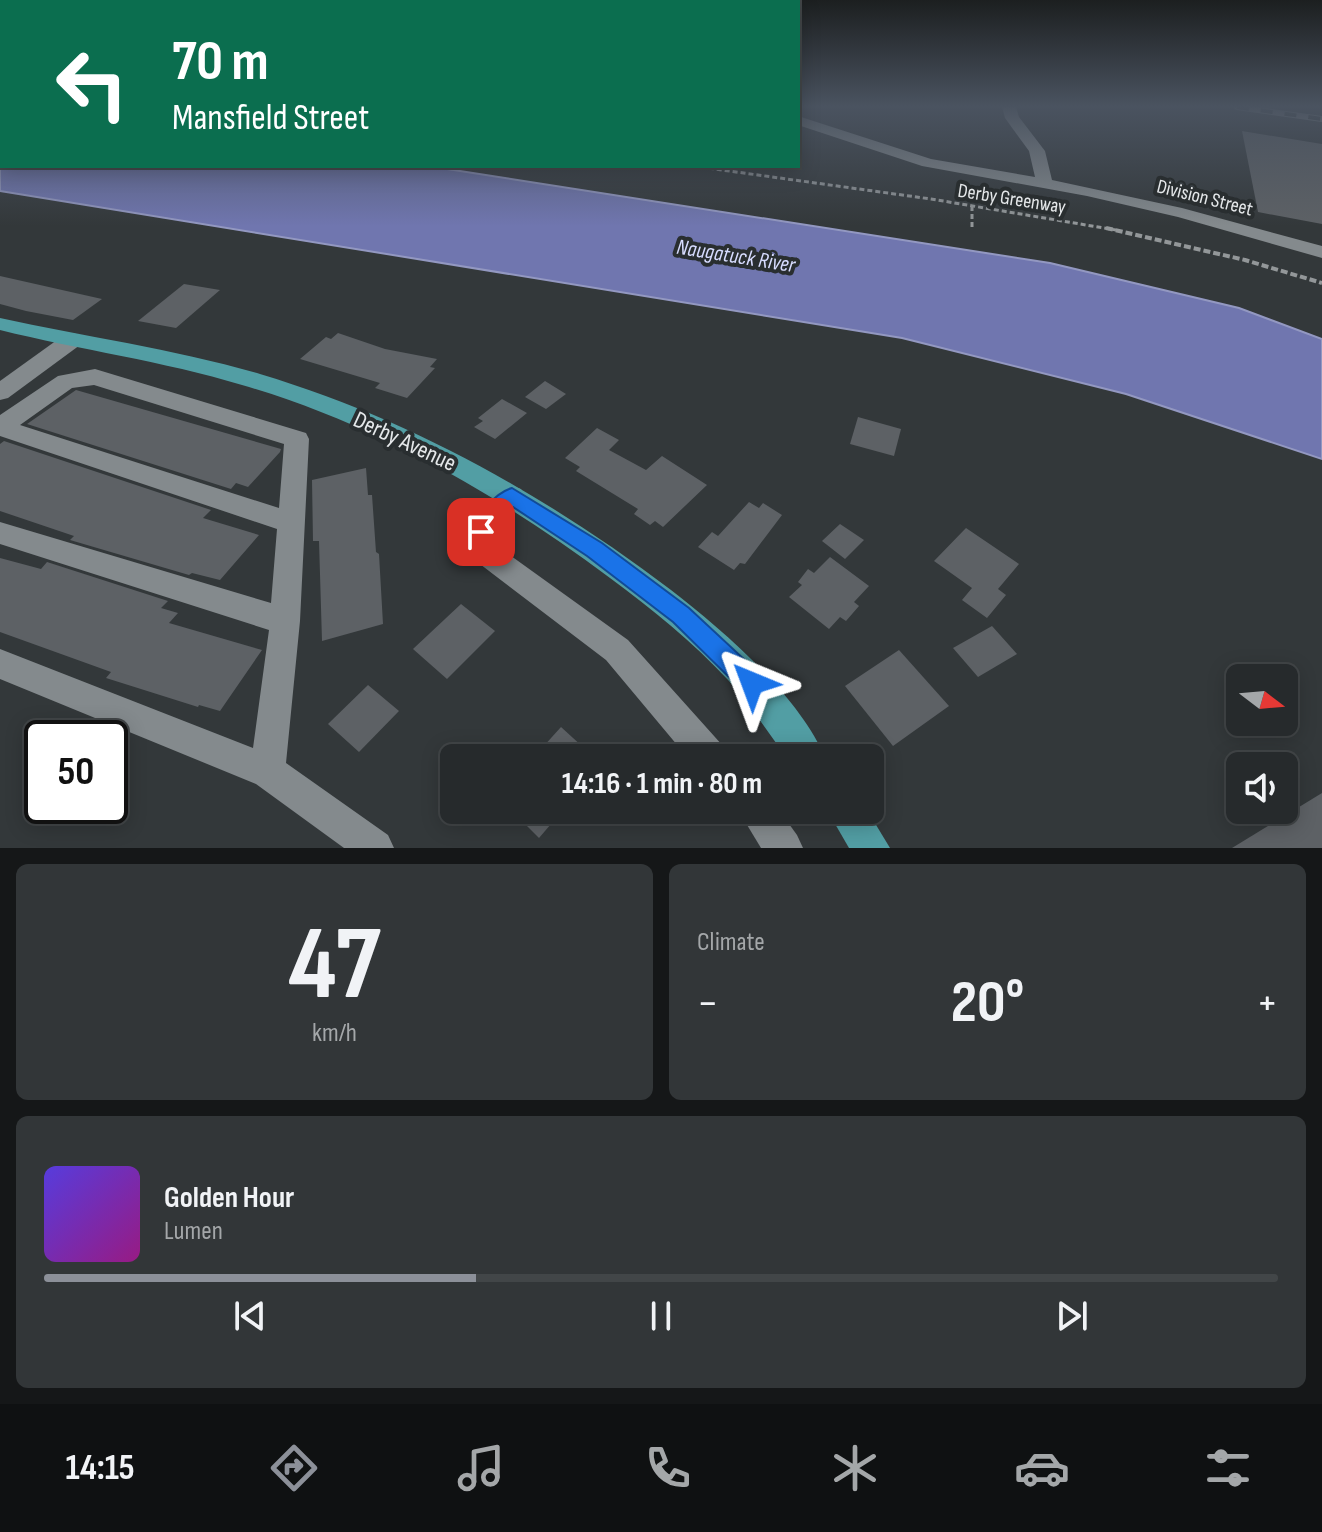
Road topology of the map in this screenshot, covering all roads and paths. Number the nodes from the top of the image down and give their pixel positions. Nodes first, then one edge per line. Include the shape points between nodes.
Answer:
1 (878, 147) edge
2 (1034, 147) edge
3 (707, 168) edge
4 (1045, 183) junction
5 (972, 206) junction
6 (972, 229) dead end
7 (1322, 252) edge
8 (1322, 283) edge
9 (0, 324) edge
10 (72, 340) junction
11 (0, 392) edge
12 (1, 427) edge
13 (512, 496) junction
14 (293, 523) junction
15 (0, 533) edge
16 (285, 621) junction
17 (0, 664) edge
18 (699, 744) edge
19 (798, 744) edge
20 (268, 771) junction
21 (766, 824) edge
22 (855, 824) edge
23 (375, 848) edge
24 (784, 848) edge
25 (871, 848) edge

1 - 4 street, Division Street via 928,163
2 - 4 street
3 - 5 path, Derby Greenway
4 - 7 street, Division Street via 1182,213
5 - 6 path
5 - 8 path, Derby Greenway via 1140,233
9 - 10 main road, Derby Avenue
10 - 11 street
10 - 13 main road, Derby Avenue via 177,360 302,397 420,445
12 - 14 street
12 - 14 street via 66,381 95,377 297,439
13 - 18 street via 481,532 482,550 617,650
13 - 19 main road, Derby Avenue via 681,615 752,683
14 - 16 street
15 - 16 street
16 - 20 street
17 - 20 street
20 - 23 street
21 - 24 street
22 - 25 main road

